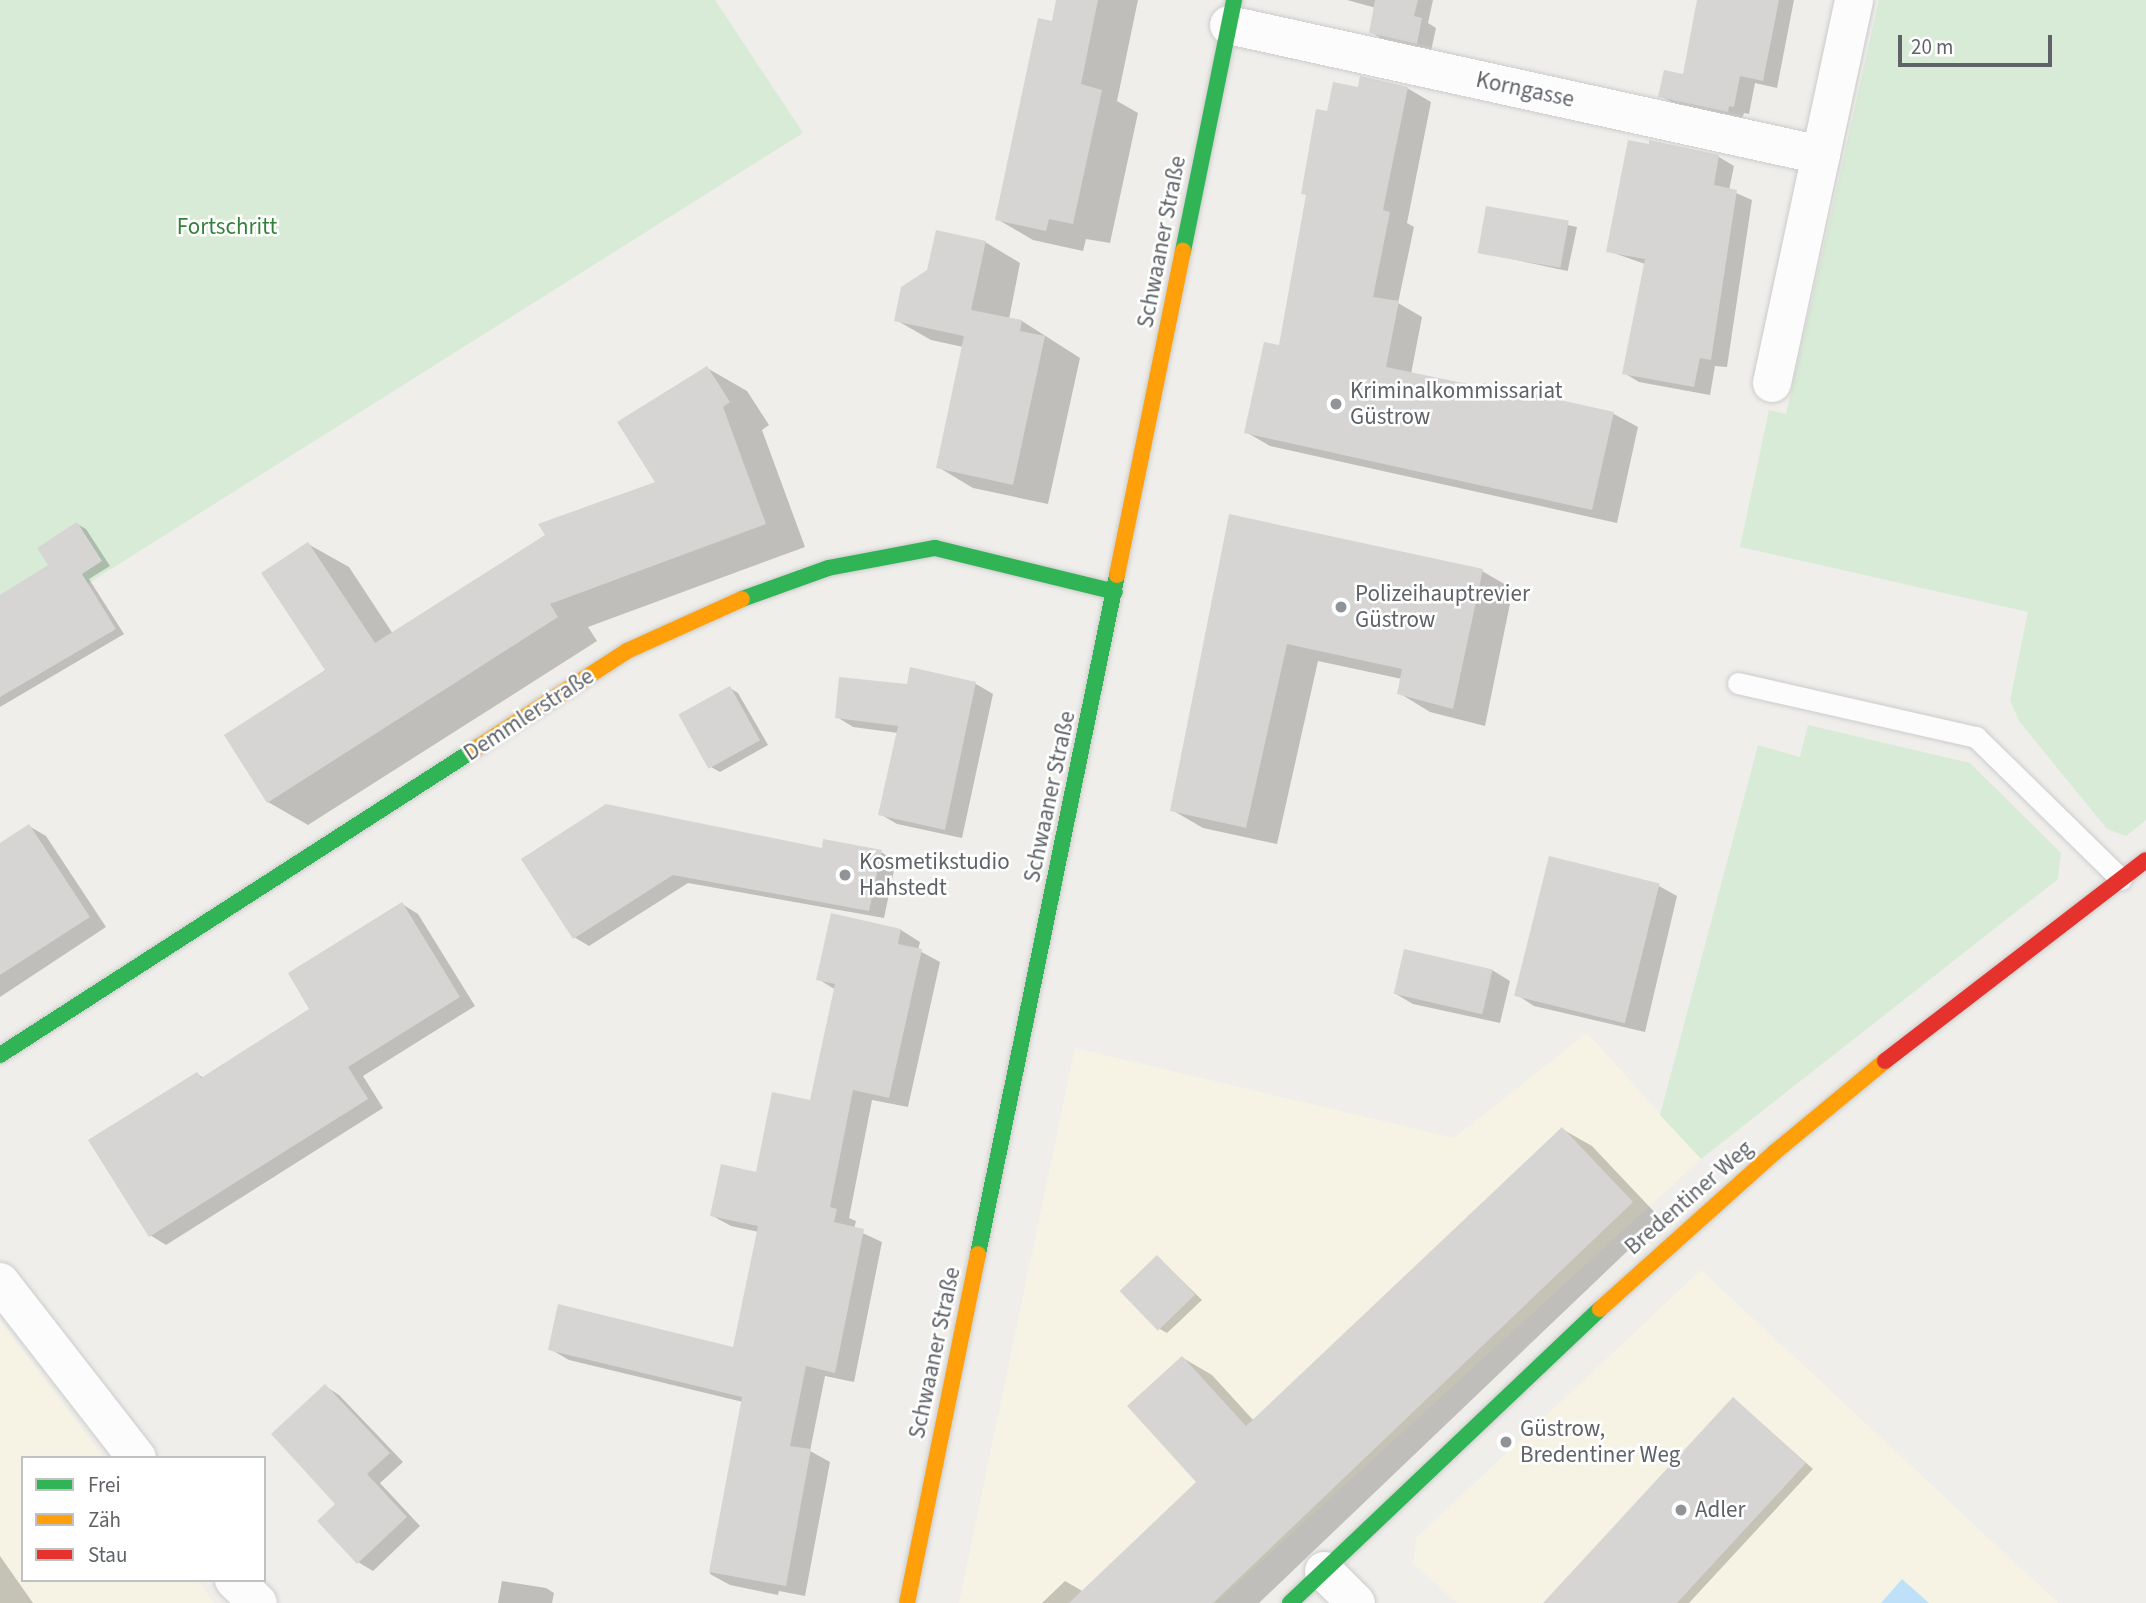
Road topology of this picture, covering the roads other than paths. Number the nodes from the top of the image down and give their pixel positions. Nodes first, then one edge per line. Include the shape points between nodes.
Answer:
1 (1854, 0) edge
2 (1231, 12) edge
3 (1821, 155) junction
4 (1772, 383) dead end
5 (1115, 592) junction
6 (1738, 683) dead end
7 (2146, 860) edge
8 (2120, 879) junction
9 (0, 1055) edge
10 (0, 1282) edge
11 (135, 1456) edge
12 (1324, 1571) junction
13 (236, 1582) edge
14 (258, 1603) edge
15 (907, 1603) edge
16 (1290, 1603) edge
17 (1356, 1603) edge

1 - 3 street
2 - 3 street, Korngasse
2 - 5 street, Schwaaner Straße
3 - 4 street
5 - 9 street, Demmlerstraße via 936,548 828,568 702,614 627,651
5 - 15 street, Schwaaner Straße
6 - 8 lane via 1976,737
7 - 8 street, Bredentiner Weg
8 - 12 street, Bredentiner Weg via 1931,1023 1775,1152 1644,1267
10 - 11 street
12 - 16 street, Bredentiner Weg
12 - 17 street
13 - 14 street

